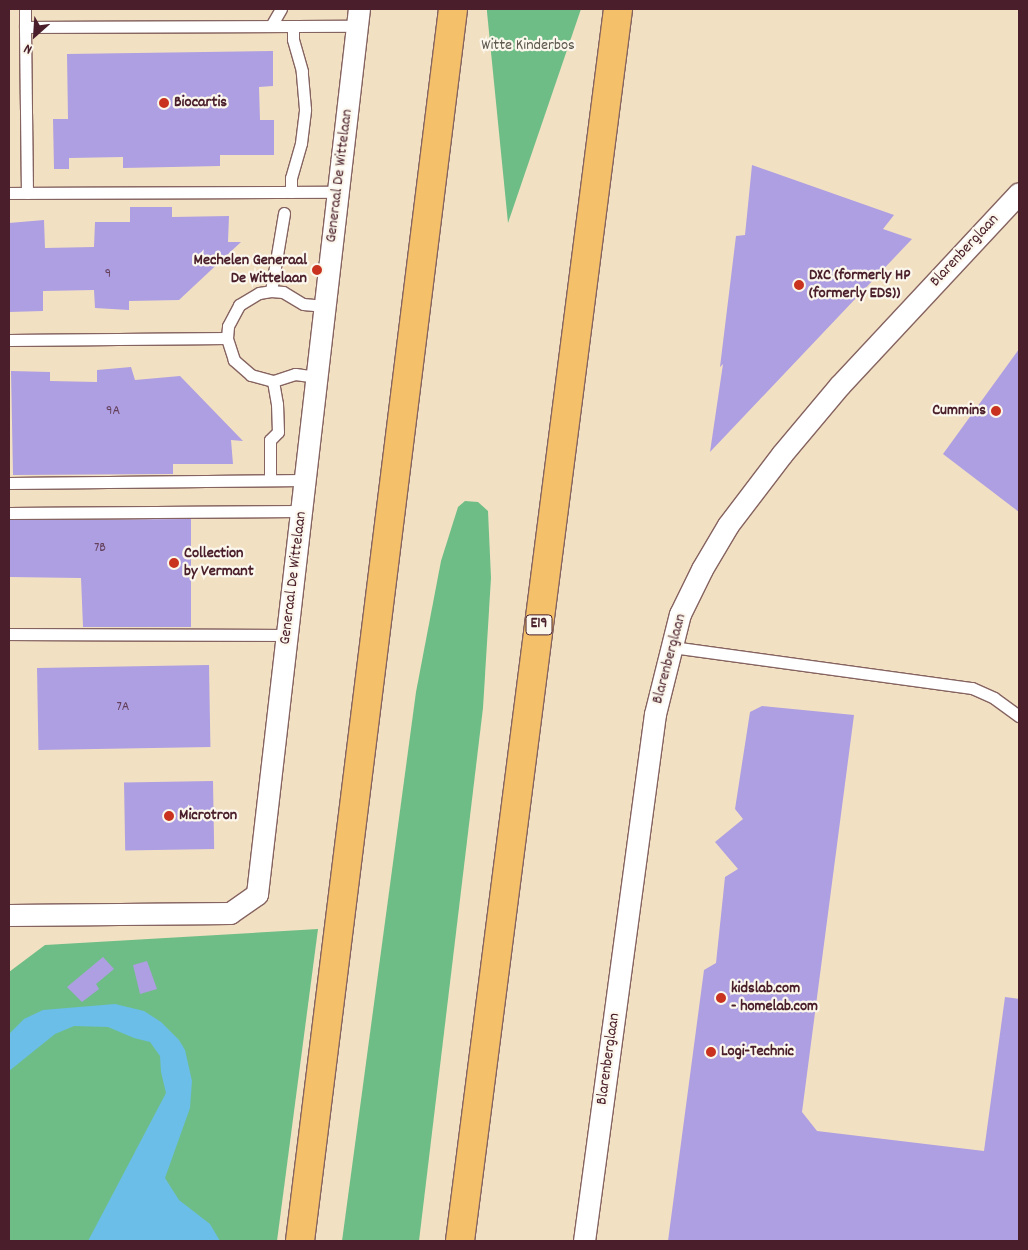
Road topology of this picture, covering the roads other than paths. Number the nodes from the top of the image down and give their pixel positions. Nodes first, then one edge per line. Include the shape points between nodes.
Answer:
1 (25, 9) edge
2 (281, 9) edge
3 (453, 9) edge
4 (618, 9) edge
5 (358, 18) edge
6 (271, 26) junction
7 (293, 26) junction
8 (26, 27) junction
9 (291, 192) junction
10 (338, 192) junction
11 (9, 193) edge
12 (26, 193) junction
13 (1019, 193) edge
14 (284, 213) dead end
15 (271, 291) junction
16 (325, 306) junction
17 (227, 338) junction
18 (9, 340) edge
19 (317, 377) junction
20 (273, 381) junction
21 (270, 480) junction
22 (305, 480) junction
23 (9, 483) edge
24 (302, 511) junction
25 (9, 513) edge
26 (9, 634) edge
27 (287, 635) junction
28 (672, 647) junction
29 (1019, 716) edge
30 (9, 915) edge
31 (300, 1241) edge
32 (460, 1241) edge
33 (584, 1241) edge

1 - 8 lane
2 - 6 lane
3 - 31 highway
4 - 32 highway, E19
5 - 7 lane
5 - 10 street, Generaal De Wittelaan
6 - 7 lane
6 - 8 lane
7 - 9 lane via 305,109
8 - 12 lane
9 - 10 lane
9 - 12 lane
10 - 16 street, Generaal De Wittelaan
11 - 12 lane
13 - 28 street, Blarenberglaan via 840,385 782,454 728,525 702,569 680,614
14 - 15 lane
15 - 16 lane via 294,296 303,304
15 - 17 lane via 248,297 239,305 230,320
16 - 19 street, Generaal De Wittelaan
17 - 18 lane
17 - 20 lane via 234,360 241,369 250,376
19 - 20 lane via 295,374
19 - 22 street, Generaal De Wittelaan
20 - 21 lane via 278,432 270,440
21 - 22 lane
21 - 23 lane
22 - 24 street, Generaal De Wittelaan
24 - 25 lane
24 - 27 street, Generaal De Wittelaan
26 - 27 lane
27 - 30 street, Generaal De Wittelaan via 257,894 230,913
28 - 29 lane via 972,688 994,698
28 - 33 street, Blarenberglaan via 655,714

